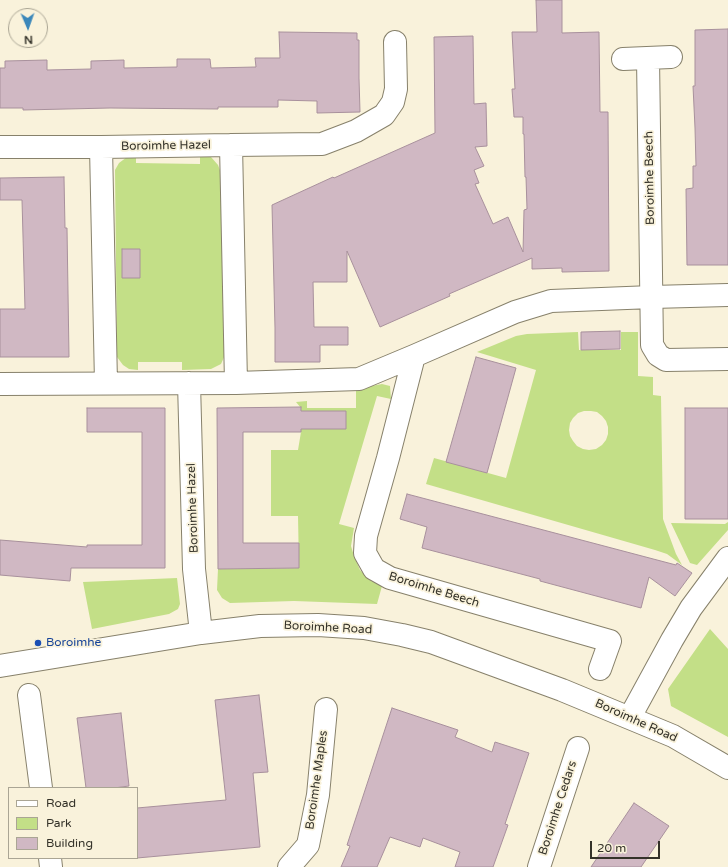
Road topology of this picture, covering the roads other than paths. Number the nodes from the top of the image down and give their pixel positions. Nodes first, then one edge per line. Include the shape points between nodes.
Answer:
1 (395, 42) dead end
2 (671, 57) dead end
3 (648, 58) junction
4 (623, 59) dead end
5 (231, 145) junction
6 (101, 147) junction
7 (0, 148) edge
8 (728, 295) edge
9 (652, 297) junction
10 (414, 356) junction
11 (728, 359) edge
12 (106, 383) junction
13 (189, 383) junction
14 (236, 383) junction
15 (0, 384) edge
16 (728, 558) edge
17 (201, 633) junction
18 (0, 666) edge
19 (600, 669) dead end
20 (29, 695) dead end
21 (326, 710) dead end
22 (630, 717) junction
23 (578, 748) dead end
24 (728, 768) edge
25 (41, 787) edge
26 (289, 867) edge
27 (539, 867) edge

1 - 5 street, Boroimhe Hazel via 396,89 393,102 384,115 356,131 322,144
2 - 3 street
3 - 4 street
3 - 9 street, Boroimhe Beech
5 - 6 street, Boroimhe Hazel
5 - 14 street
6 - 7 street, Boroimhe Hazel
6 - 12 street
8 - 9 street
9 - 10 street via 551,301 515,312
9 - 11 street, Boroimhe Beech via 652,346 658,355 666,360
10 - 14 street via 359,379
10 - 19 street, Boroimhe Beech via 366,536 365,553 374,569 390,578 610,641
12 - 13 street
12 - 15 street
13 - 14 street
13 - 17 street, Boroimhe Hazel via 194,569
16 - 22 street via 691,608
17 - 18 street, Boroimhe Road
17 - 22 street, Boroimhe Road via 260,626 318,625 364,628 402,635 431,642
20 - 25 street
21 - 26 street, Boroimhe Maples via 318,795 308,845
22 - 24 street, Boroimhe Road via 673,736
23 - 27 street, Boroimhe Cedars

